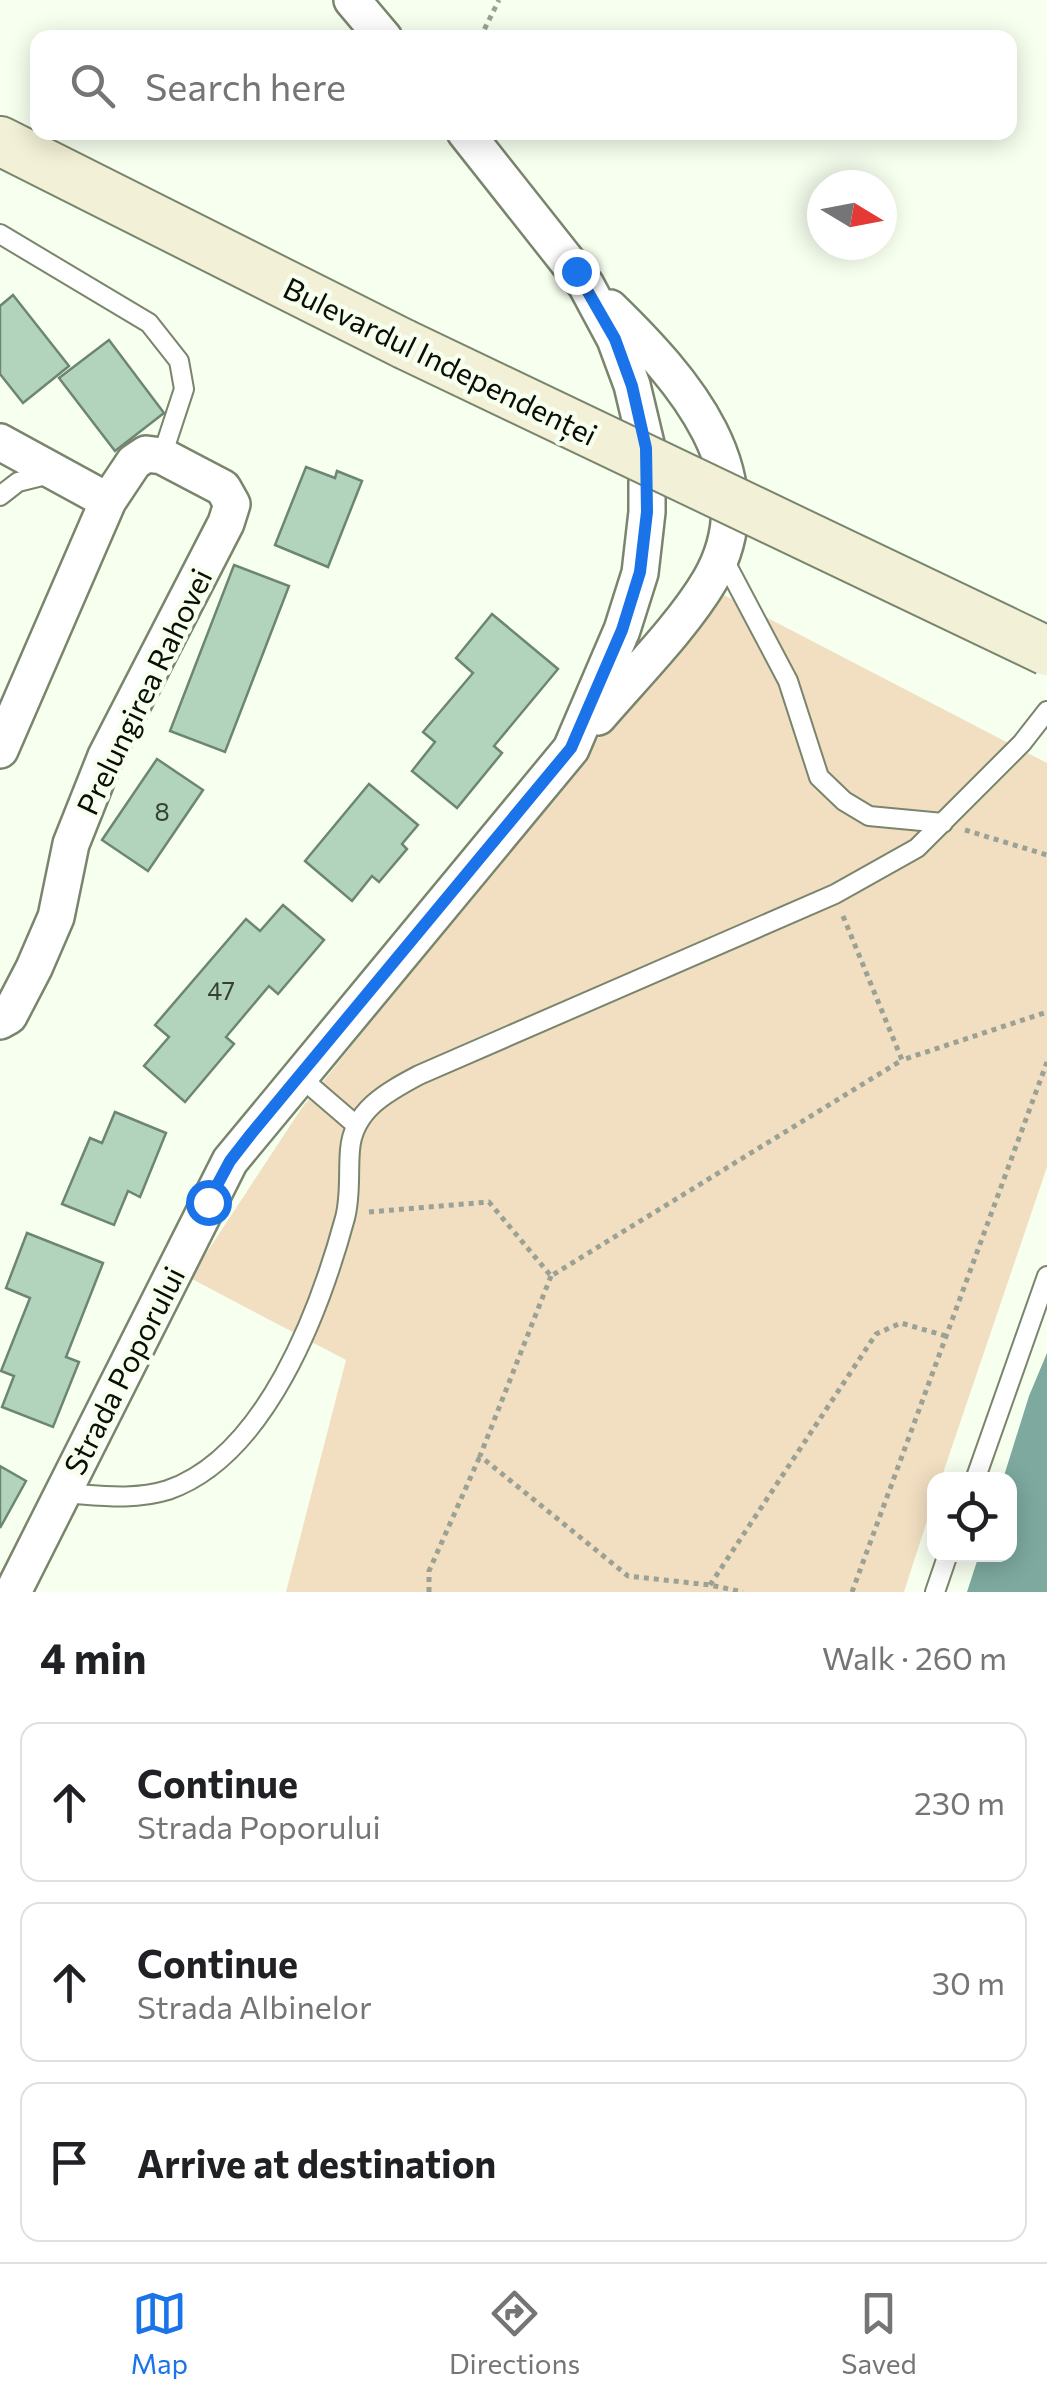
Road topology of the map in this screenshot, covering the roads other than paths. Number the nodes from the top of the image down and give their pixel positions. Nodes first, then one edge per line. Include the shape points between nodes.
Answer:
1 (352, 0) edge
2 (377, 30) edge
3 (470, 140) edge
4 (0, 141) edge
5 (0, 234) edge
6 (586, 284) junction
7 (0, 442) edge
8 (162, 456) junction
9 (55, 472) junction
10 (0, 496) edge
11 (108, 501) junction
12 (722, 556) junction
13 (1047, 651) edge
14 (1047, 711) edge
15 (571, 748) junction
16 (0, 750) edge
17 (943, 823) junction
18 (3, 1022) edge
19 (299, 1076) junction
20 (356, 1126) junction
21 (1047, 1276) edge
22 (978, 1472) edge
23 (61, 1494) junction
24 (945, 1562) edge
25 (0, 1585) edge
26 (13, 1592) edge
27 (935, 1592) edge

1 - 2 street
3 - 6 street
4 - 13 main road, Bulevardul Independenței, bridge via 404,344
5 - 8 lane via 149,323 179,362 184,389
6 - 12 street via 631,329 712,435 731,497
6 - 15 street, Strada Poporului via 632,386 646,448 647,512 640,572 622,630
7 - 9 street
8 - 11 street via 146,454 134,462
8 - 18 street, Prelungirea Rahovei via 223,488 232,504 86,801 56,917
9 - 10 lane via 18,482
9 - 11 street
11 - 16 street
12 - 15 street via 690,607
12 - 17 lane via 788,681 819,777 869,816
14 - 17 lane
15 - 19 street, Strada Poporului
17 - 20 lane via 916,848 834,894 419,1075 388,1092
19 - 20 lane
19 - 23 street, Strada Poporului via 222,1175
20 - 23 lane via 346,1214 328,1271 296,1350 253,1425 194,1479 166,1490 135,1498
21 - 22 lane
23 - 26 street, Strada Poporului
24 - 27 lane
25 - 26 street

